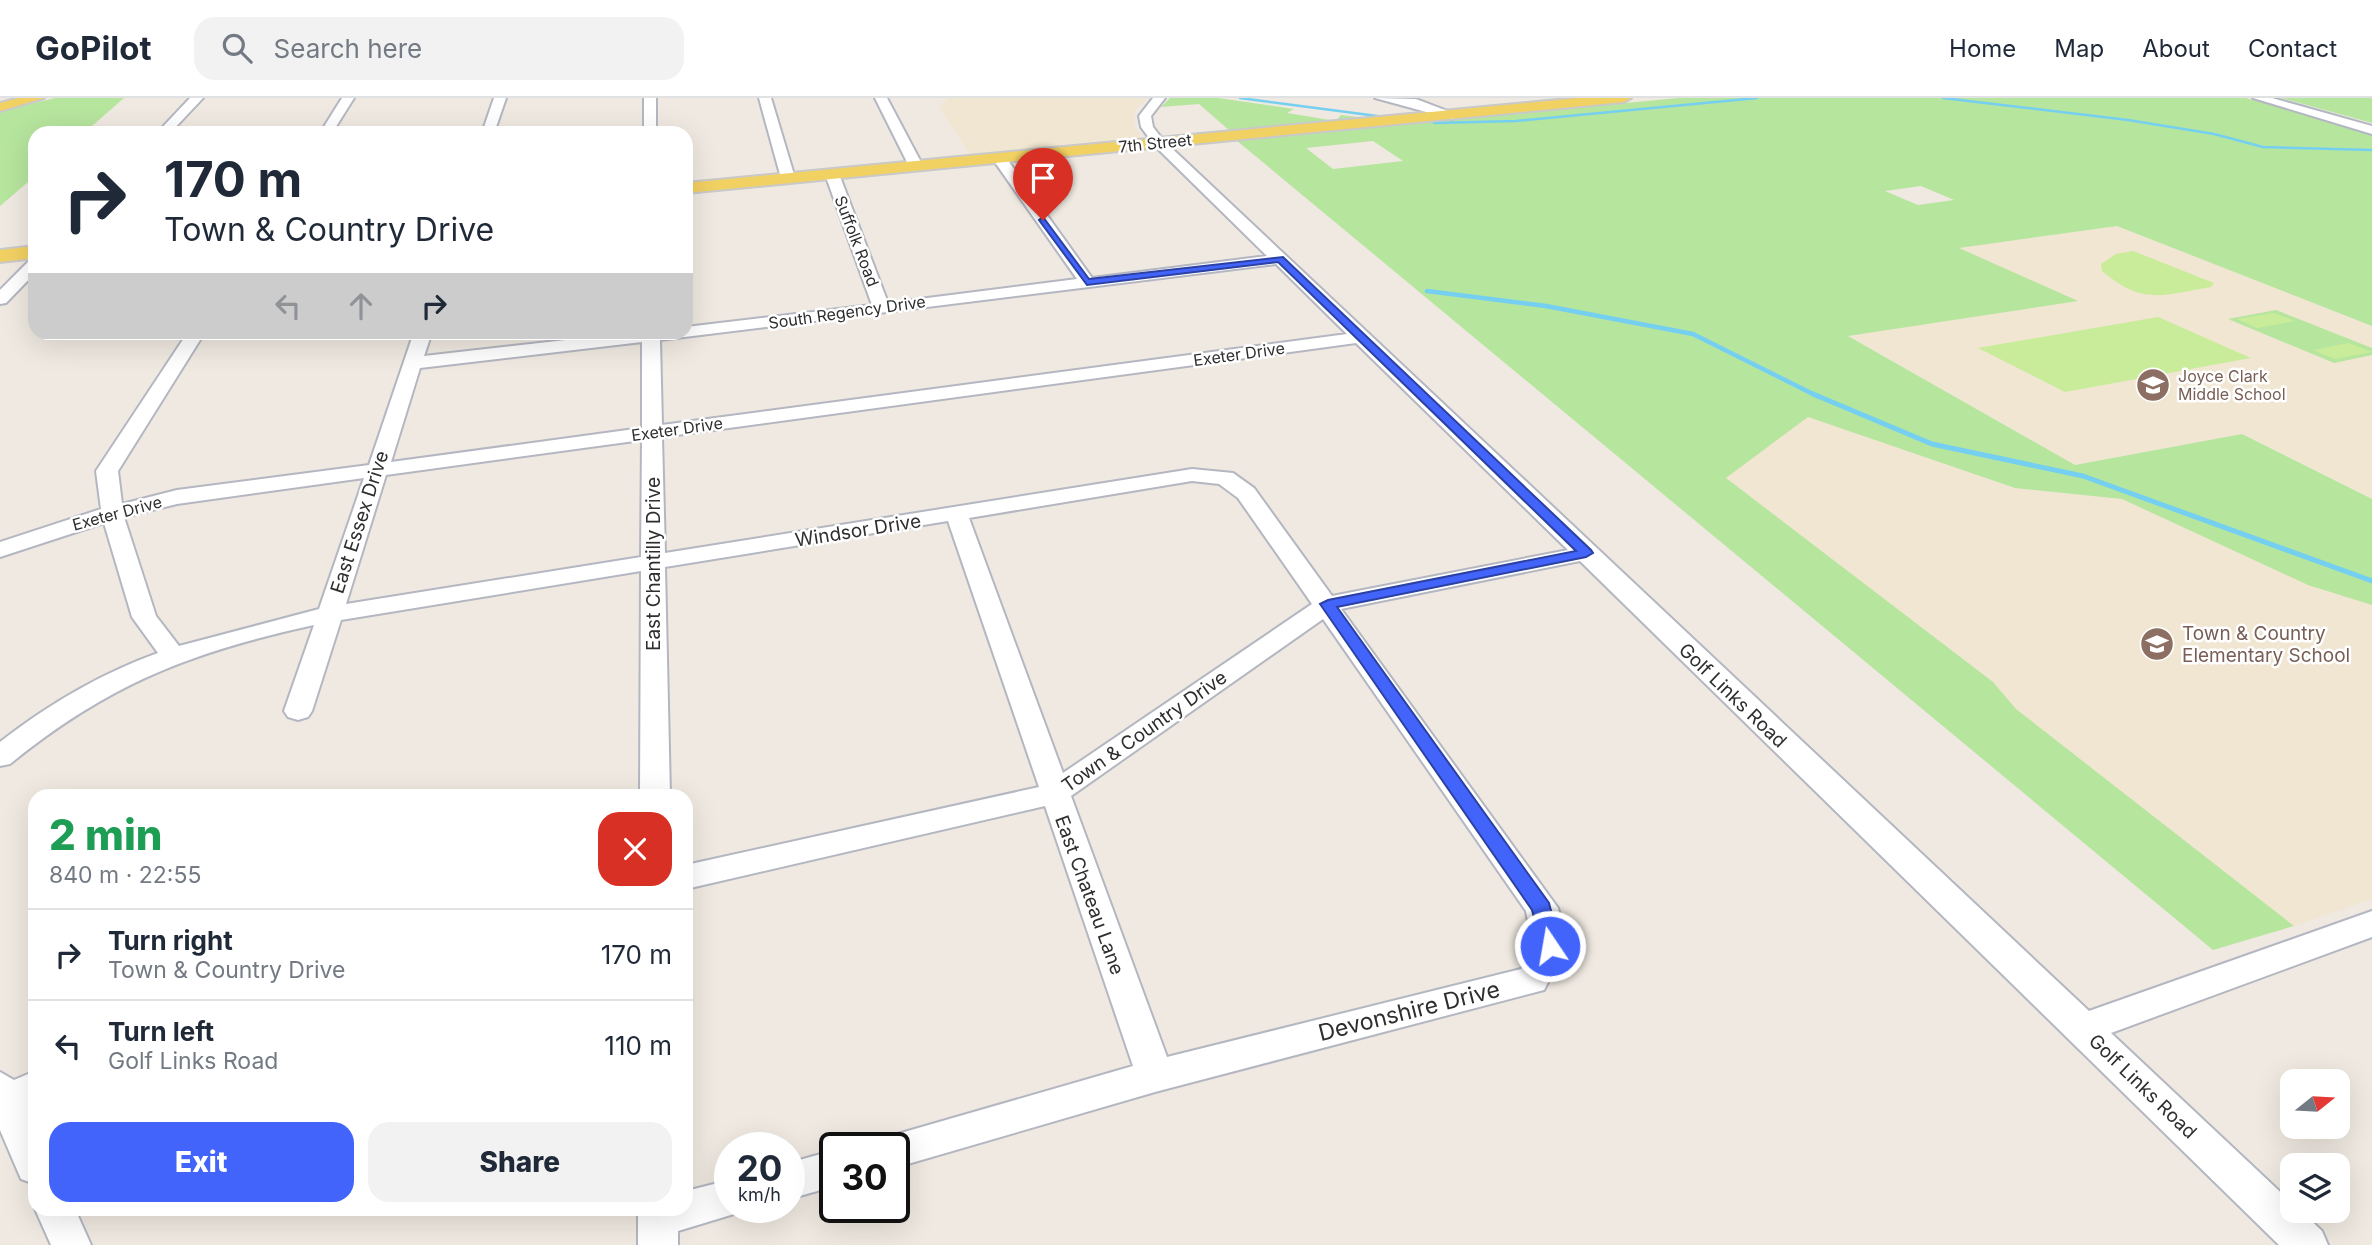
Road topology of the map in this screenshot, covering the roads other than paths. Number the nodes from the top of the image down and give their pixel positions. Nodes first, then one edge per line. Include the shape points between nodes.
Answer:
1 (12, 98) edge
2 (37, 98) edge
3 (197, 98) edge
4 (348, 98) edge
5 (499, 98) edge
6 (650, 98) edge
7 (765, 98) edge
8 (881, 98) edge
9 (1159, 98) edge
10 (1381, 98) edge
11 (1624, 98) edge
12 (2259, 98) edge
13 (1574, 100) edge
14 (0, 101) edge
15 (0, 107) edge
16 (1452, 115) junction
17 (170, 126) edge
18 (330, 126) edge
19 (490, 126) edge
20 (650, 126) edge
21 (2372, 130) edge
22 (1159, 142) junction
23 (999, 158) junction
24 (916, 166) junction
25 (832, 174) junction
26 (788, 178) junction
27 (693, 187) edge
28 (28, 253) edge
29 (0, 256) edge
30 (1280, 259) junction
31 (28, 271) edge
32 (1087, 282) junction
33 (0, 299) edge
34 (881, 307) junction
35 (693, 330) edge
36 (1362, 337) junction
37 (192, 340) edge
38 (420, 340) edge
39 (608, 340) edge
40 (651, 340) edge
41 (413, 363) junction
42 (653, 432) junction
43 (375, 469) junction
44 (111, 513) junction
45 (957, 514) junction
46 (0, 550) edge
47 (1586, 553) junction
48 (653, 563) junction
49 (1328, 604) junction
50 (330, 614) junction
51 (173, 655) junction
52 (298, 711) dead end
53 (0, 757) edge
54 (655, 789) edge
55 (1053, 794) junction
56 (693, 875) edge
57 (2372, 924) edge
58 (2083, 1028) junction
59 (1155, 1076) junction
60 (10, 1095) edge
61 (28, 1146) edge
62 (910, 1146) edge
63 (714, 1204) edge
64 (693, 1211) edge
65 (58, 1216) edge
66 (680, 1216) edge
67 (658, 1224) edge
68 (71, 1245) edge
69 (2308, 1245) edge

1 - 14 main road
2 - 15 main road
3 - 17 street
4 - 18 street
5 - 19 street
6 - 20 street
7 - 26 street
8 - 24 street
9 - 22 street via 1145,116
10 - 16 street
11 - 13 main road, 7th Street
12 - 21 street
13 - 16 main road, 7th Street
16 - 22 main road, 7th Street
22 - 23 main road, 7th Street
22 - 30 street, Golf Links Road
23 - 24 main road, 7th Street
23 - 32 street
24 - 25 main road, 7th Street
25 - 26 main road, 7th Street
25 - 34 street, Suffolk Road
26 - 27 main road, 7th Street
28 - 29 main road
30 - 32 street, South Regency Drive
30 - 36 street, Golf Links Road
31 - 33 street
32 - 34 street, South Regency Drive
34 - 35 street, South Regency Drive
36 - 42 street, Exeter Drive
36 - 47 street, Golf Links Road
37 - 44 street via 107,471
38 - 41 street, East Essex Drive
39 - 41 street, South Regency Drive
40 - 42 street, East Chantilly Drive
41 - 43 street, East Essex Drive
42 - 43 street, Exeter Drive
42 - 48 street, East Chantilly Drive
43 - 44 street, Exeter Drive via 177,497
43 - 50 street, East Essex Drive
44 - 46 street, Exeter Drive
44 - 51 street via 144,617
45 - 48 street, Windsor Drive
45 - 49 street, Windsor Drive via 1192,475 1225,478 1246,493
45 - 55 street, East Chateau Lane
47 - 49 street, Town & Country Drive
47 - 58 street, Golf Links Road
48 - 50 street, Windsor Drive
48 - 54 street, East Chantilly Drive
49 - 55 street, Town & Country Drive
49 - 59 street, Devonshire Drive via 1542,908 1550,946 1532,980
50 - 51 street, Windsor Drive
50 - 52 street, East Essex Drive
51 - 53 street, Windsor Drive via 99,688
55 - 56 street, Town & Country Drive
55 - 59 street, East Chateau Lane
57 - 58 street
58 - 69 street, Golf Links Road
59 - 62 street, Devonshire Drive
60 - 61 street
63 - 64 street
65 - 68 street
66 - 67 street

